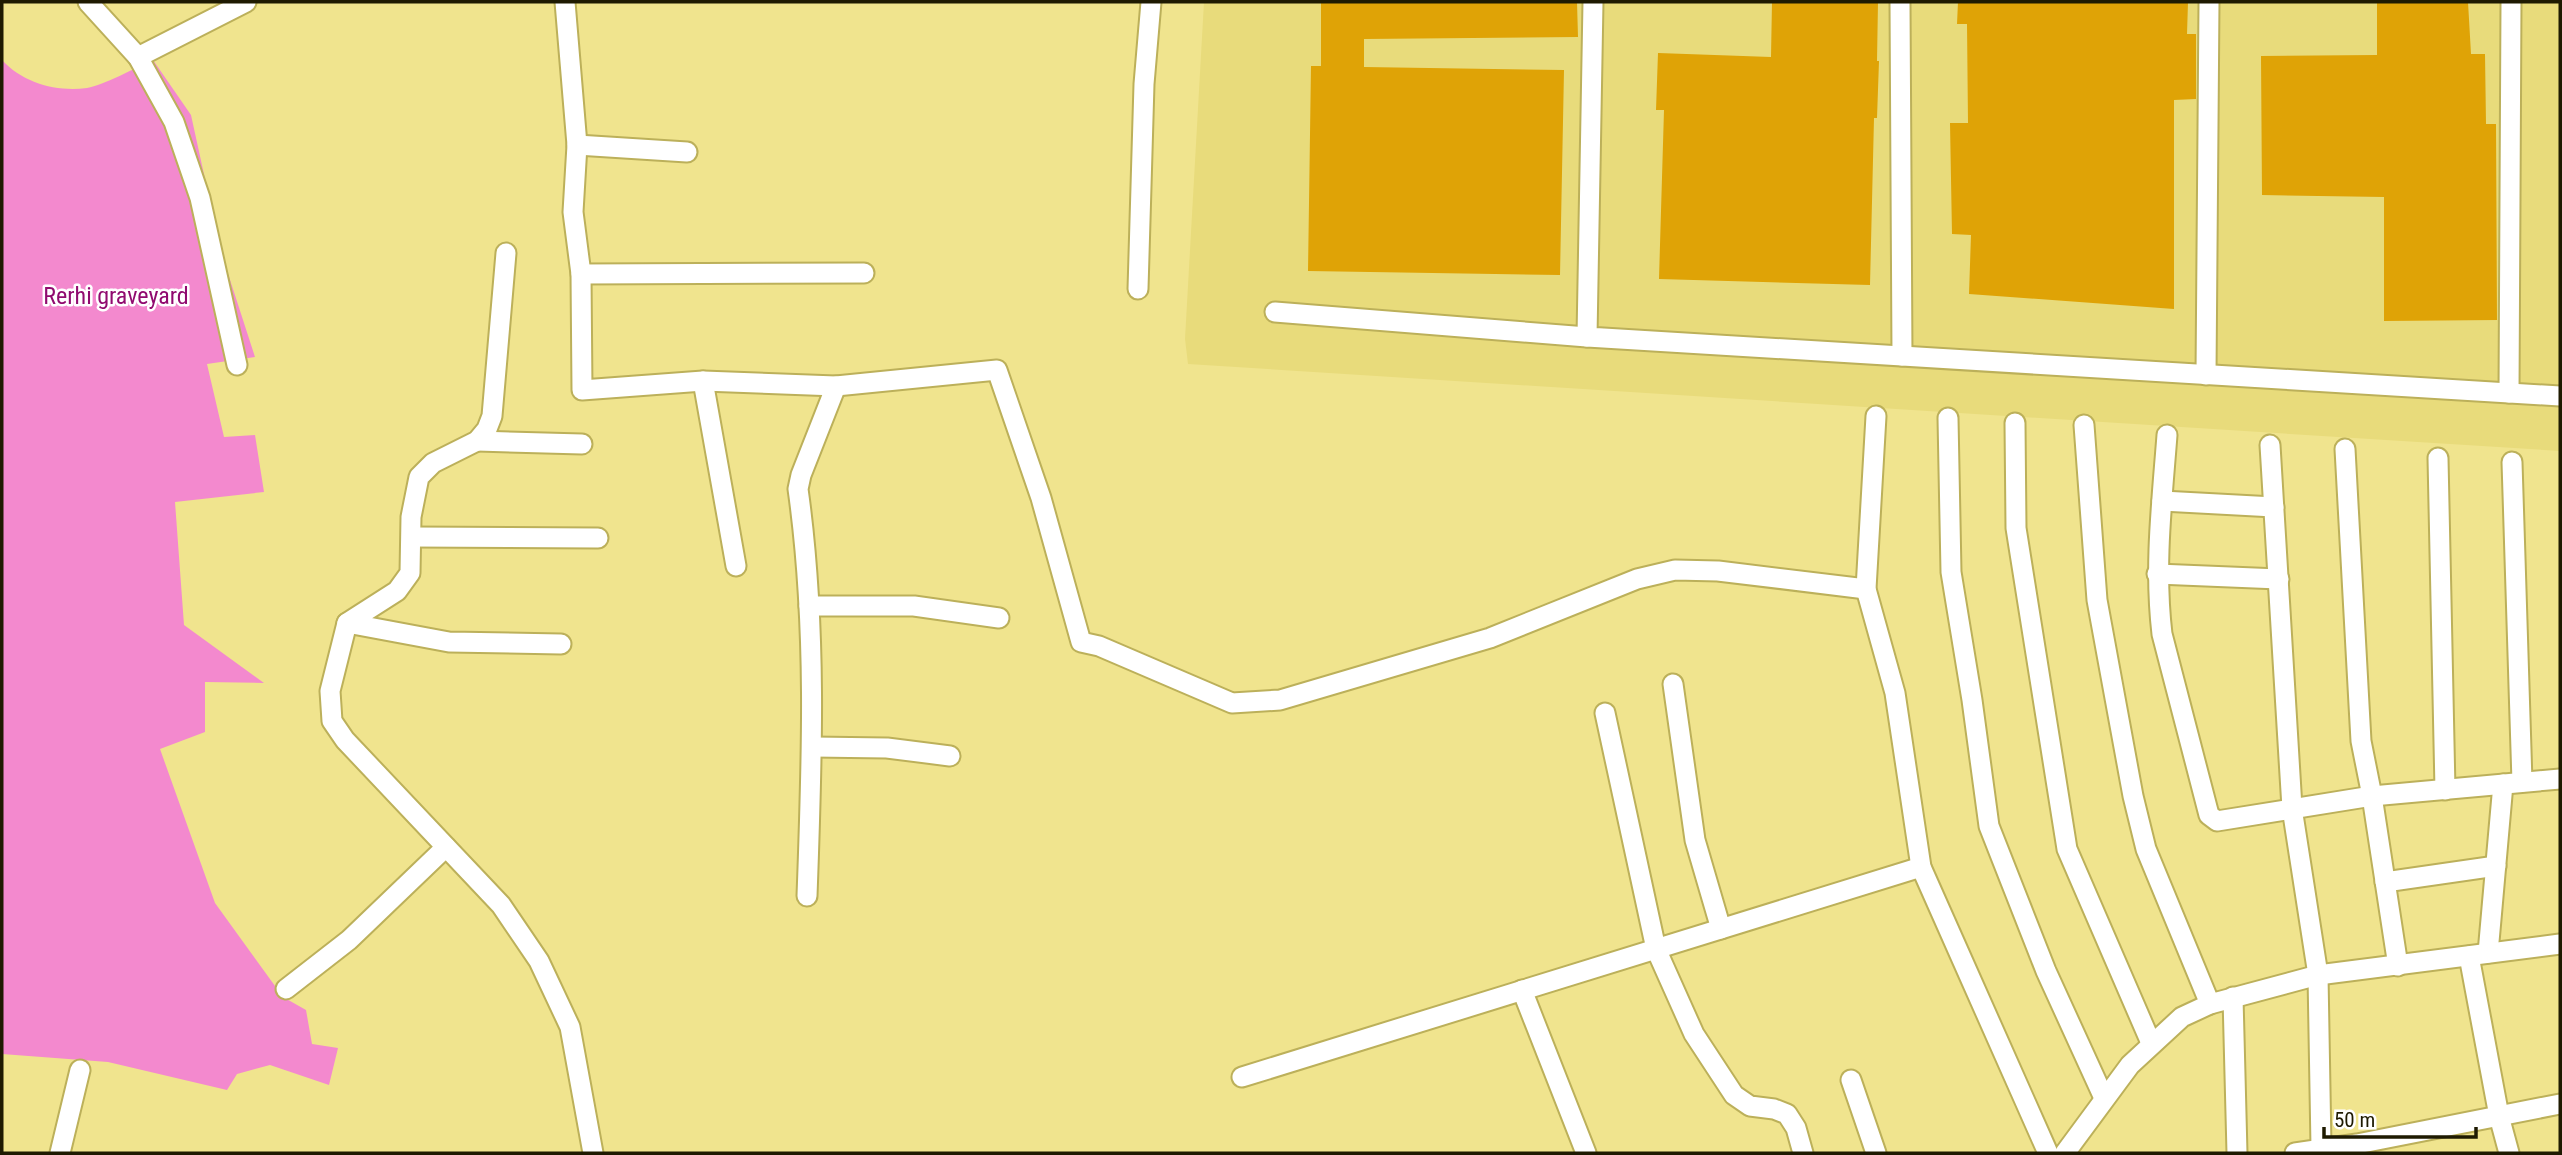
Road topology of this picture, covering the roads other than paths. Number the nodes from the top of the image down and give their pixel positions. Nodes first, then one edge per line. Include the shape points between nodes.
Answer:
1 (88, 2) edge
2 (246, 2) edge
3 (565, 2) edge
4 (1151, 2) edge
5 (1593, 2) edge
6 (1900, 2) edge
7 (2209, 2) edge
8 (2511, 2) edge
9 (138, 57) junction
10 (576, 145) junction
11 (687, 152) dead end
12 (506, 253) dead end
13 (864, 273) dead end
14 (582, 274) junction
15 (1138, 289) dead end
16 (1275, 312) dead end
17 (1587, 337) junction
18 (1902, 356) junction
19 (237, 365) dead end
20 (2206, 375) junction
21 (703, 381) junction
22 (836, 386) junction
23 (2509, 393) junction
24 (2560, 396) edge
25 (1876, 416) dead end
26 (1948, 418) dead end
27 (2015, 423) dead end
28 (2084, 425) dead end
29 (2167, 435) dead end
30 (477, 441) junction
31 (582, 444) dead end
32 (2270, 444) dead end
33 (2345, 449) dead end
34 (2438, 458) dead end
35 (2512, 462) dead end
36 (2162, 501) junction
37 (2274, 507) junction
38 (412, 537) junction
39 (598, 538) dead end
40 (736, 566) dead end
41 (2157, 574) junction
42 (2279, 579) junction
43 (1866, 589) junction
44 (810, 606) junction
45 (999, 618) dead end
46 (347, 623) junction
47 (561, 644) dead end
48 (1674, 684) dead end
49 (1605, 713) dead end
50 (813, 747) junction
51 (950, 756) dead end
52 (2560, 779) edge
53 (2513, 783) junction
54 (2445, 790) junction
55 (2372, 796) junction
56 (2291, 808) junction
57 (446, 846) junction
58 (2496, 866) junction
59 (1921, 867) junction
60 (2385, 882) junction
61 (807, 895) dead end
62 (1721, 929) junction
63 (2560, 944) edge
64 (1656, 949) junction
65 (2478, 955) junction
66 (2398, 965) junction
67 (2318, 975) junction
68 (286, 989) dead end
69 (1522, 990) junction
70 (2234, 997) junction
71 (2210, 1004) junction
72 (2151, 1043) junction
73 (80, 1070) dead end
74 (1242, 1077) dead end
75 (1851, 1080) dead end
76 (2104, 1098) junction
77 (2560, 1104) edge
78 (2498, 1116) junction
79 (2323, 1149) edge
80 (2359, 1149) edge
81 (60, 1153) edge
82 (593, 1153) edge
83 (1586, 1153) edge
84 (1803, 1153) edge
85 (1877, 1153) edge
86 (2048, 1153) edge
87 (2065, 1153) edge
88 (2237, 1153) edge
89 (2295, 1153) edge
90 (2509, 1153) edge

1 - 9 street
2 - 9 street
3 - 10 street
4 - 15 street
5 - 17 street
6 - 18 street
7 - 20 street
8 - 23 street
9 - 19 street via 174,122 200,198
10 - 11 street
10 - 14 street via 573,212
12 - 30 street via 492,416
13 - 14 street
14 - 21 street via 582,390
16 - 17 street
17 - 18 street
18 - 20 street
20 - 23 street
21 - 22 street
21 - 40 street
22 - 43 street via 997,370 1041,498 1081,642 1232,702 1280,700 1490,638 1637,579 1675,570
22 - 44 street via 798,489
23 - 24 street
25 - 43 street
26 - 76 street via 1951,572 1989,826 2046,971
27 - 72 street via 2016,528 2067,849
28 - 71 street via 2097,600 2133,796 2147,849
29 - 36 street
30 - 31 street
30 - 38 street via 433,463 419,477
32 - 37 street
33 - 55 street via 2361,741
34 - 54 street
35 - 53 street
36 - 37 street
36 - 41 street
37 - 42 street
38 - 39 street
38 - 46 street via 410,573 397,591
41 - 42 street
41 - 56 street via 2162,634 2208,815 2217,821
42 - 56 street
43 - 59 street via 1895,693
44 - 45 street via 914,606
44 - 50 street
46 - 47 street via 449,642
46 - 57 street via 330,691 332,721
48 - 62 street via 1695,840
49 - 64 street
50 - 51 street via 887,748
50 - 61 street
52 - 53 street
53 - 54 street
53 - 58 street
54 - 55 street
55 - 56 street
55 - 60 street
56 - 67 street
57 - 68 street via 349,940
57 - 82 street via 501,905 539,961 570,1027
58 - 60 street
58 - 65 street
59 - 62 street
59 - 86 street
60 - 66 street
62 - 64 street
63 - 65 street
64 - 69 street
64 - 84 street via 1694,1034 1734,1095 1750,1106 1787,1114
65 - 66 street
65 - 78 street
66 - 67 street
67 - 70 street
67 - 79 street
69 - 74 street
69 - 83 street
70 - 71 street
70 - 88 street
71 - 72 street via 2182,1017
72 - 76 street
73 - 81 street
75 - 85 street
76 - 87 street
77 - 78 street
78 - 80 street
78 - 90 street
79 - 80 street
79 - 89 street

